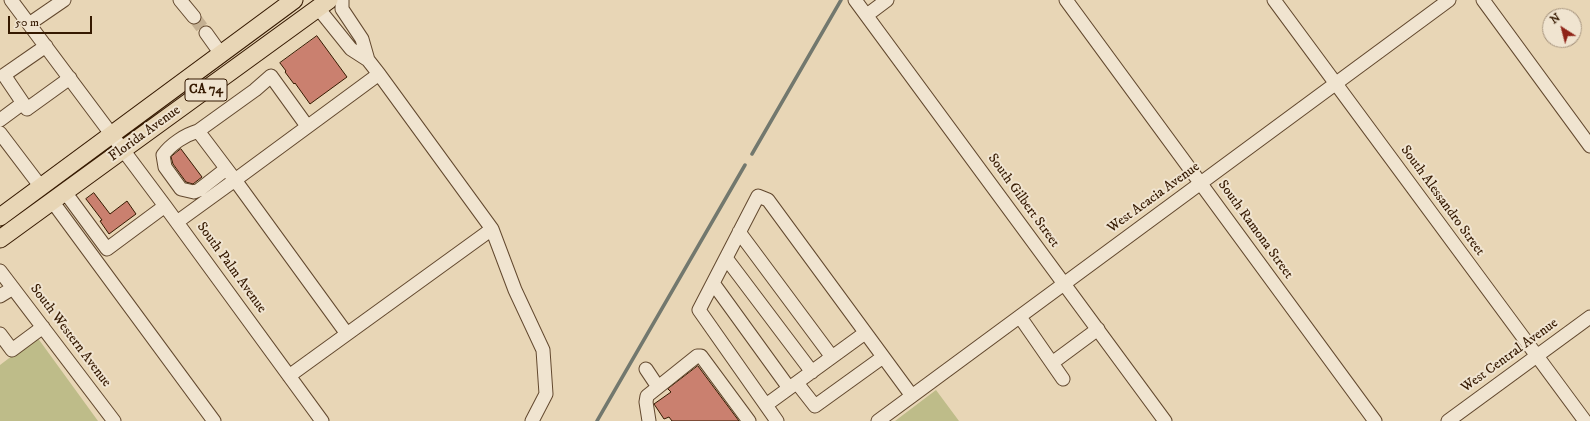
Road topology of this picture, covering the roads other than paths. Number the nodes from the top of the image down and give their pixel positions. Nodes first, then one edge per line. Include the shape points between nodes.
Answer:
1 (11, 0) edge
2 (64, 0) edge
3 (180, 0) edge
4 (294, 0) edge
5 (342, 0) edge
6 (856, 0) edge
7 (887, 0) edge
8 (1066, 0) edge
9 (1274, 0) edge
10 (1449, 0) edge
11 (1483, 0) edge
12 (324, 4) edge
13 (867, 15) junction
14 (194, 17) tunnel mouth
15 (30, 24) junction
16 (206, 33) tunnel mouth
17 (46, 46) junction
18 (221, 54) junction
19 (368, 60) junction
20 (379, 74) junction
21 (70, 78) junction
22 (1336, 84) junction
23 (23, 103) junction
24 (0, 120) edge
25 (307, 126) junction
26 (198, 131) junction
27 (0, 134) edge
28 (112, 135) junction
29 (1590, 146) edge
30 (4, 148) edge
31 (123, 150) junction
32 (226, 169) junction
33 (234, 180) junction
34 (1200, 183) junction
35 (41, 186) junction
36 (58, 196) junction
37 (165, 206) junction
38 (0, 217) edge
39 (177, 222) junction
40 (492, 229) junction
41 (739, 232) junction
42 (0, 239) edge
43 (726, 258) junction
44 (0, 271) edge
45 (713, 283) junction
46 (1064, 284) junction
47 (13, 288) junction
48 (0, 296) edge
49 (1020, 316) junction
50 (1590, 317) edge
51 (43, 327) junction
52 (1098, 329) junction
53 (865, 333) junction
54 (0, 334) edge
55 (347, 334) junction
56 (1537, 356) junction
57 (832, 357) junction
58 (883, 357) junction
59 (1052, 362) junction
60 (646, 369) dead end
61 (812, 372) junction
62 (289, 376) junction
63 (1063, 379) dead end
64 (793, 386) junction
65 (658, 387) junction
66 (912, 396) junction
67 (766, 405) junction
68 (1160, 419) edge
69 (114, 421) edge
70 (214, 421) edge
71 (321, 421) edge
72 (532, 421) edge
73 (649, 421) edge
74 (749, 421) edge
75 (777, 421) edge
76 (878, 421) edge
77 (1375, 421) edge
78 (1448, 421) edge
79 (1585, 421) edge

1 - 15 street, South Palm Avenue
2 - 15 street
3 - 14 street
4 - 18 main road, Florida Avenue
5 - 19 street via 342,9 362,39
6 - 13 street, South Gilbert Street
7 - 13 street
8 - 34 street, South Ramona Street
9 - 22 street, South Alessandro Street
10 - 22 street, West Acacia Avenue
11 - 29 street
12 - 19 street via 351,49
12 - 31 main road, Florida Avenue / CA 74
13 - 46 street, South Gilbert Street
15 - 17 street, South Palm Avenue
16 - 18 street
17 - 21 street, South Palm Avenue
17 - 23 street via 4,75
18 - 28 main road, Florida Avenue
19 - 20 street
20 - 25 street
20 - 40 street
21 - 23 street via 27,109
21 - 28 street, South Palm Avenue
22 - 34 street, West Acacia Avenue
22 - 56 street, South Alessandro Street
23 - 24 street
25 - 26 street via 272,76
25 - 33 street
26 - 32 street
26 - 32 street via 189,134 163,155 165,167 181,189 194,192 199,190
27 - 30 street
28 - 31 street, South Palm Avenue
28 - 35 main road, Florida Avenue
30 - 35 street
31 - 36 main road, Florida Avenue / CA 74
31 - 37 street, South Palm Avenue
32 - 33 street
33 - 39 street
33 - 55 street
34 - 46 street, West Acacia Avenue
34 - 77 street, South Ramona Street
35 - 38 main road, Florida Avenue
36 - 37 street via 107,249
36 - 42 main road, Florida Avenue / CA 74
36 - 70 street
37 - 39 street, South Palm Avenue
39 - 62 street, South Palm Avenue
40 - 55 street
40 - 72 street via 515,290 543,350 546,394
41 - 43 street
41 - 53 street via 758,196 768,200
41 - 57 street
43 - 45 street
43 - 61 street
44 - 47 street, South Western Avenue
45 - 64 street
45 - 67 street via 699,310
46 - 49 street, West Acacia Avenue
46 - 52 street, South Gilbert Street
47 - 48 street
47 - 51 street, South Western Avenue
49 - 59 street
49 - 66 street, West Acacia Avenue
50 - 56 street, West Central Avenue
51 - 54 street via 12,350
51 - 69 street, South Western Avenue
52 - 59 street
52 - 68 street, South Gilbert Street
53 - 57 street
53 - 58 street
55 - 62 street
56 - 78 street, West Central Avenue
56 - 79 street, South Alessandro Street
57 - 61 street
58 - 64 street via 815,406
58 - 66 street
59 - 63 street
60 - 65 street
61 - 64 street
62 - 71 street, South Palm Avenue
64 - 67 street
65 - 73 street via 647,396
65 - 74 street via 697,356 701,356
66 - 76 street, West Acacia Avenue
67 - 75 street

